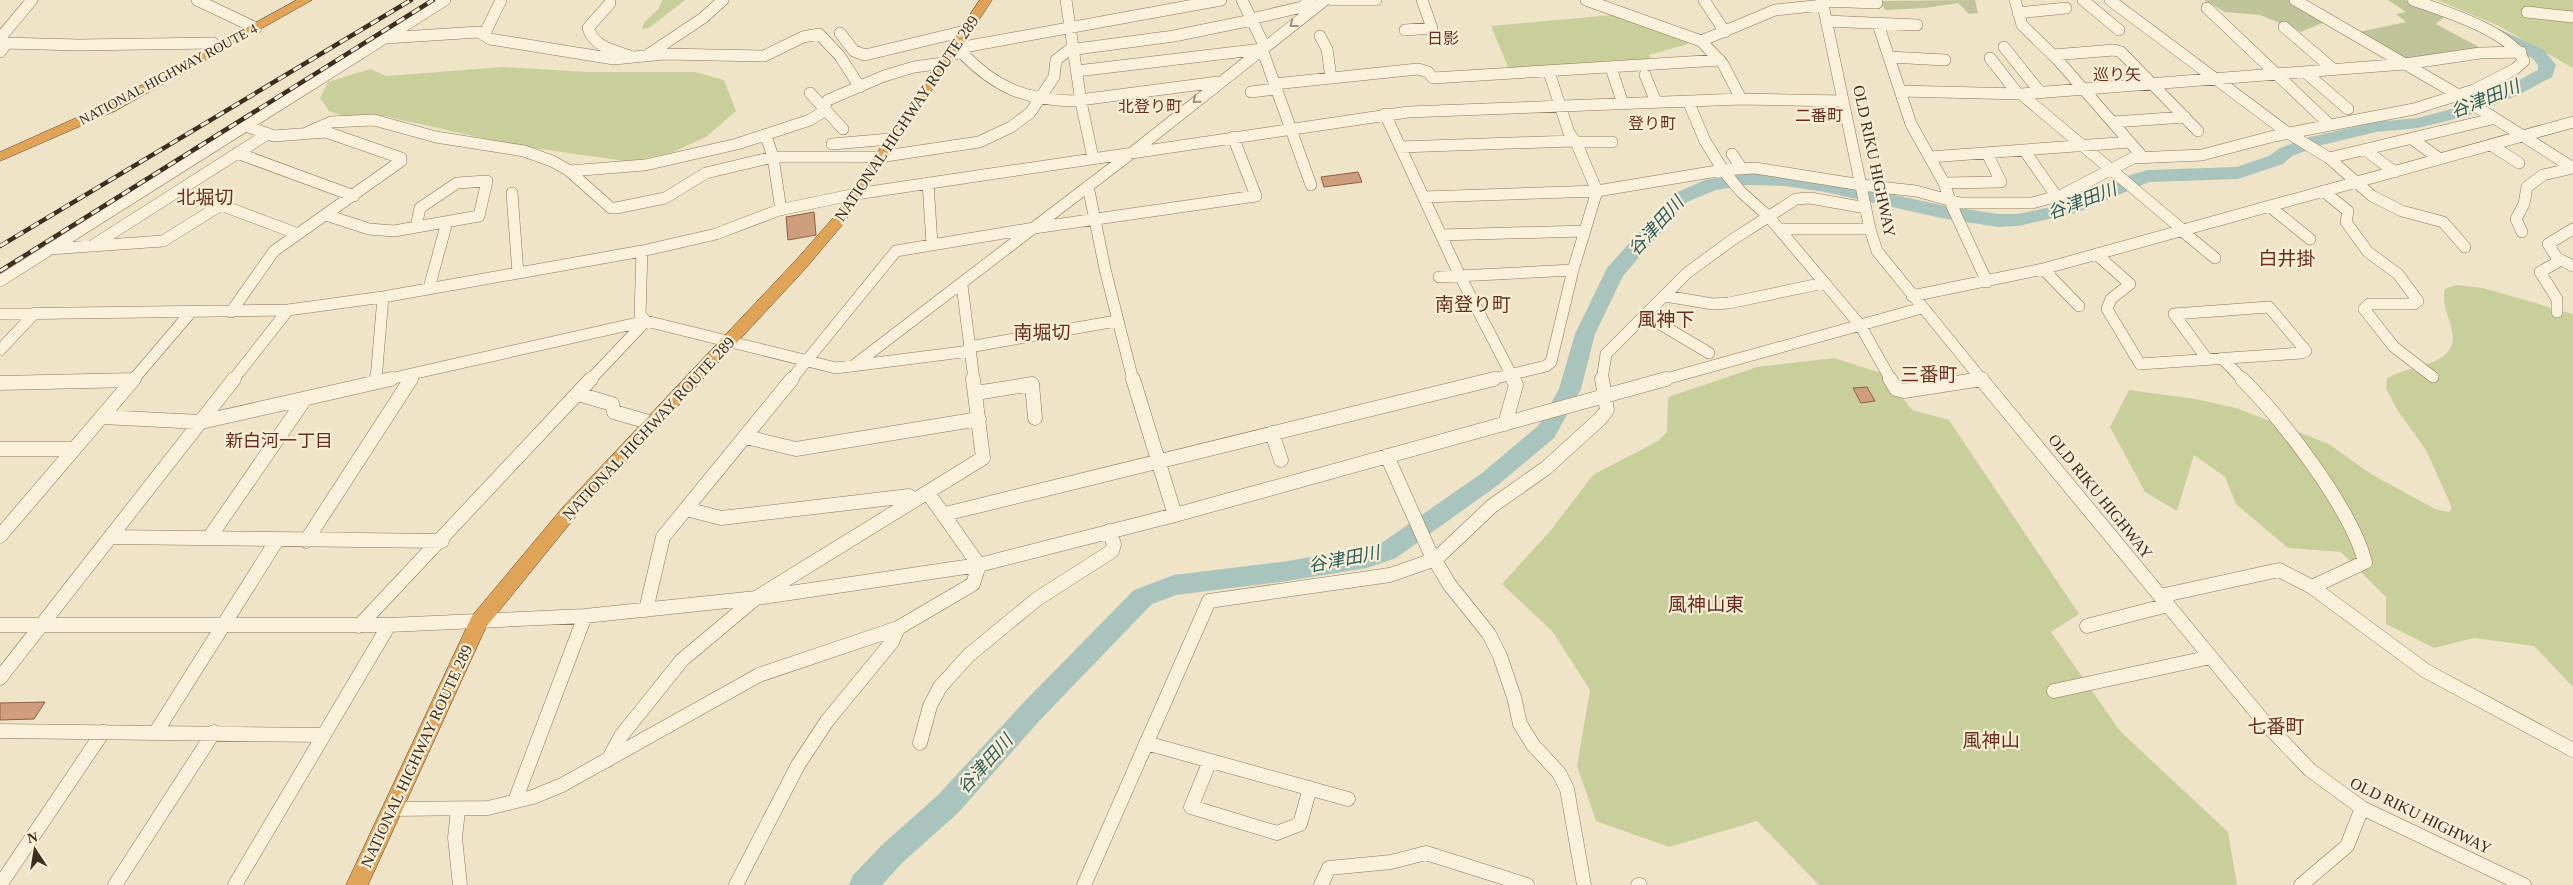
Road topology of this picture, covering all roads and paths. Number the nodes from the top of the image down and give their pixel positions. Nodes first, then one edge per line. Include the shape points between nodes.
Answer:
1 (32, 0) edge
2 (197, 0) edge
3 (289, 0) edge
4 (306, 0) edge
5 (445, 0) edge
6 (501, 0) edge
7 (723, 0) edge
8 (986, 0) edge
9 (1066, 0) edge
10 (1221, 0) edge
11 (1242, 0) edge
12 (1310, 0) edge
13 (1325, 0) edge
14 (1332, 0) edge
15 (1364, 0) edge
16 (1376, 0) edge
17 (1422, 0) edge
18 (1586, 0) edge
19 (1704, 0) edge
20 (2015, 0) edge
21 (2083, 0) edge
22 (2110, 0) edge
23 (2295, 0) edge
24 (2413, 0) edge
25 (1876, 1) edge
26 (1823, 2) edge
27 (610, 3) dead end
28 (2066, 8) dead end
29 (2207, 8) dead end
30 (2527, 12) dead end
31 (2018, 13) junction
32 (2573, 17) edge
33 (1251, 19) junction
34 (1826, 21) junction
35 (1882, 24) junction
36 (252, 25) junction
37 (1917, 25) dead end
38 (2284, 27) dead end
39 (1071, 28) junction
40 (1405, 30) dead end
41 (2120, 30) dead end
42 (965, 31) junction
43 (1725, 32) junction
44 (840, 33) dead end
45 (484, 35) junction
46 (1320, 36) dead end
47 (384, 38) junction
48 (1701, 41) junction
49 (213, 42) junction
50 (1, 44) edge
51 (2004, 47) dead end
52 (1264, 48) junction
53 (1075, 49) junction
54 (2521, 52) junction
55 (647, 55) junction
56 (948, 55) junction
57 (2053, 55) junction
58 (1889, 57) junction
59 (633, 58) junction
60 (1990, 58) dead end
61 (1720, 60) junction
62 (1945, 60) dead end
63 (2405, 64) junction
64 (1611, 68) junction
65 (2333, 70) junction
66 (1077, 71) junction
67 (1549, 72) junction
68 (2304, 72) junction
69 (2275, 74) junction
70 (1646, 76) dead end
71 (1331, 78) junction
72 (2214, 78) junction
73 (1218, 82) junction
74 (2153, 83) junction
75 (860, 86) junction
76 (1274, 86) junction
77 (2081, 88) junction
78 (1900, 91) junction
79 (1250, 92) dead end
80 (2040, 92) junction
81 (810, 93) dead end
82 (2019, 94) junction
83 (2461, 98) junction
84 (1038, 99) junction
85 (1741, 99) junction
86 (1082, 100) junction
87 (1688, 101) junction
88 (1843, 101) junction
89 (1656, 102) junction
90 (1623, 104) junction
91 (824, 106) junction
92 (1560, 106) junction
93 (2348, 109) dead end
94 (1385, 114) junction
95 (2185, 117) junction
96 (2489, 117) junction
97 (2113, 122) junction
98 (2573, 122) edge
99 (2330, 125) junction
100 (246, 126) junction
101 (843, 129) dead end
102 (1292, 129) junction
103 (2198, 131) dead end
104 (308, 132) junction
105 (2288, 133) junction
106 (266, 135) junction
107 (766, 136) junction
108 (2522, 136) junction
109 (1233, 137) junction
110 (890, 140) junction
111 (2412, 140) junction
112 (1576, 142) junction
113 (1612, 142) dead end
114 (2130, 142) junction
115 (832, 144) dead end
116 (2490, 145) junction
117 (2082, 146) junction
118 (1400, 147) junction
119 (0, 148) edge
120 (2024, 150) junction
121 (2365, 150) junction
122 (1133, 152) junction
123 (237, 153) junction
124 (1987, 153) junction
125 (1732, 154) dead end
126 (2142, 156) junction
127 (2325, 156) junction
128 (0, 157) edge
129 (773, 157) junction
130 (879, 157) junction
131 (1093, 158) junction
132 (1930, 158) junction
133 (2440, 159) junction
134 (1079, 160) junction
135 (2519, 163) dead end
136 (1742, 169) junction
137 (1723, 170) junction
138 (2109, 170) junction
139 (569, 171) junction
140 (2395, 172) junction
141 (1099, 177) junction
142 (928, 183) junction
143 (1944, 183) junction
144 (2355, 183) junction
145 (1311, 185) dead end
146 (1088, 186) junction
147 (1862, 187) junction
148 (1597, 191) junction
149 (2323, 191) junction
150 (512, 194) dead end
151 (856, 194) junction
152 (354, 196) junction
153 (1424, 197) junction
154 (2057, 197) junction
155 (1951, 203) junction
156 (1865, 206) junction
157 (2269, 206) junction
158 (781, 210) junction
159 (326, 215) junction
160 (1768, 216) junction
161 (1094, 220) junction
162 (447, 222) junction
163 (416, 227) junction
164 (1034, 228) junction
165 (1779, 229) junction
166 (1870, 229) junction
167 (2182, 230) junction
168 (1584, 231) junction
169 (2572, 231) edge
170 (2522, 232) dead end
171 (298, 234) junction
172 (1441, 235) junction
173 (2310, 239) dead end
174 (932, 244) junction
175 (91, 247) junction
176 (2465, 247) dead end
177 (46, 249) junction
178 (642, 250) junction
179 (2096, 254) junction
180 (2215, 258) dead end
181 (2556, 258) junction
182 (2573, 266) edge
183 (2043, 269) junction
184 (1573, 270) junction
185 (518, 273) junction
186 (1459, 274) junction
187 (1439, 277) dead end
188 (0, 281) edge
189 (1987, 282) junction
190 (1824, 283) junction
191 (962, 285) junction
192 (429, 288) junction
193 (1665, 296) junction
194 (1912, 296) junction
195 (383, 297) junction
196 (2079, 306) dead end
197 (1922, 308) junction
198 (288, 310) junction
199 (191, 312) junction
200 (230, 312) junction
201 (2557, 312) dead end
202 (35, 313) junction
203 (0, 314) edge
204 (1645, 316) junction
205 (646, 321) junction
206 (1116, 321) junction
207 (1860, 325) junction
208 (730, 340) junction
209 (970, 349) junction
210 (0, 350) edge
211 (1709, 353) dead end
212 (2222, 358) junction
213 (2207, 359) junction
214 (806, 361) junction
215 (851, 368) junction
216 (414, 374) junction
217 (1510, 375) junction
218 (2433, 377) dead end
219 (1982, 379) junction
220 (133, 380) junction
221 (376, 382) junction
222 (0, 383) edge
223 (976, 393) junction
224 (578, 394) junction
225 (1599, 398) junction
226 (305, 399) junction
227 (102, 417) junction
228 (1035, 418) dead end
229 (979, 419) junction
230 (201, 422) junction
231 (652, 423) junction
232 (1505, 424) junction
233 (1272, 433) junction
234 (746, 437) junction
235 (4, 449) edge
236 (73, 449) junction
237 (1386, 456) junction
238 (0, 459) edge
239 (1281, 460) dead end
240 (1157, 462) junction
241 (928, 493) junction
242 (914, 501) junction
243 (686, 509) junction
244 (945, 514) junction
245 (1175, 515) junction
246 (3, 530) edge
247 (1109, 531) junction
248 (111, 537) junction
249 (209, 538) junction
250 (277, 540) junction
251 (442, 540) junction
252 (306, 541) junction
253 (1433, 555) junction
254 (979, 564) junction
255 (2312, 587) junction
256 (756, 598) junction
257 (2164, 600) junction
258 (646, 610) junction
259 (585, 616) junction
260 (478, 622) junction
261 (0, 625) edge
262 (41, 625) junction
263 (359, 626) junction
264 (389, 626) junction
265 (2087, 626) dead end
266 (222, 627) junction
267 (898, 628) junction
268 (2211, 657) junction
269 (0, 678) edge
270 (2054, 691) dead end
271 (0, 731) edge
272 (103, 732) junction
273 (156, 732) junction
274 (214, 732) junction
275 (322, 735) junction
276 (920, 743) dead end
277 (1146, 743) junction
278 (2573, 750) edge
279 (608, 760) junction
280 (1210, 761) junction
281 (1310, 788) junction
282 (1348, 799) dead end
283 (515, 801) junction
284 (2362, 808) junction
285 (391, 809) junction
286 (458, 810) junction
287 (0, 885) edge
288 (115, 885) edge
289 (235, 885) edge
290 (357, 885) edge
291 (460, 885) edge
292 (736, 885) edge
293 (1084, 885) edge
294 (1321, 885) edge
295 (1527, 885) edge
296 (1584, 885) edge
297 (2301, 885) edge
298 (2524, 885) edge

1 - 50 street
2 - 36 street
3 - 36 highway, NATIONAL HIGHWAY ROUTE 4
4 - 36 highway, NATIONAL HIGHWAY ROUTE 4
5 - 47 street
6 - 45 street
7 - 55 street via 682,33
8 - 42 highway, NATIONAL HIGHWAY ROUTE 289
9 - 39 street
10 - 39 street
11 - 33 street
12 - 33 street via 1302,7
13 -> 52 street
14 - 15 street
15 - 16 street
17 - 40 street via 1432,28
18 - 48 street
19 - 43 street
20 - 31 street
21 - 41 street
22 - 72 street
23 - 63 street
24 - 54 street via 2474,25
25 - 26 street
25 - 35 street
26 - 34 street, OLD RIKU HIGHWAY
26 - 43 street via 1775,10
27 - 59 street via 588,28 589,35 597,44
28 - 31 street
29 - 69 street
30 - 32 street
31 - 57 street via 2022,25
33 - 52 street
33 - 53 street via 1174,36
34 - 35 street
34 - 88 street, OLD RIKU HIGHWAY
35 - 37 street
35 - 58 street
36 - 49 highway, NATIONAL HIGHWAY ROUTE 4
36 - 128 highway, NATIONAL HIGHWAY ROUTE 4 via 110,108
38 - 65 street
39 - 53 street
39 - 56 street
42 - 44 street via 865,55 854,51
42 - 56 highway, NATIONAL HIGHWAY ROUTE 289
43 - 48 street
45 - 47 street via 479,32
45 - 59 street via 490,39 614,60
46 - 71 street via 1328,49
47 - 100 street
48 - 61 street
49 - 50 street
49 - 119 highway, NATIONAL HIGHWAY ROUTE 4 via 108,101
51 - 80 street
52 - 66 street
52 - 73 street
52 - 76 street
53 - 66 street
53 - 84 street via 1058,57 1054,77
54 - 63 street via 2465,54
54 - 83 street via 2524,61 2515,69
55 - 59 street
55 - 75 street via 764,56 804,37 819,34 839,55
56 - 75 street
56 - 84 street via 962,53 979,72 1012,92
56 - 110 highway, NATIONAL HIGHWAY ROUTE 289
57 - 74 street via 2114,50 2126,56
57 - 77 street
58 - 62 street
58 - 78 street
60 - 82 street
61 - 64 street
61 - 85 street
63 - 65 street
63 - 83 street
64 - 67 street
64 - 90 street
65 - 68 street
66 - 86 street
67 - 71 street via 1433,78 1428,72 1418,69
67 - 92 street
68 - 69 street
68 - 93 street
69 - 72 street
69 - 99 street
70 - 89 street
71 - 76 street
72 - 74 street
72 - 105 street
73 - 86 street
73 -> 122 street
74 - 77 street
74 - 95 street
75 - 91 street via 828,100
76 - 79 street
76 - 102 street
77 - 80 street
77 - 97 street
78 - 82 street
78 - 132 street via 1911,124
80 - 82 street
81 - 91 street
82 - 117 street
83 - 96 street
83 - 99 street
84 - 86 street
84 - 130 street via 1026,117 979,142
85 - 87 street
85 - 88 street
86 - 131 street
87 - 89 street
87 - 137 street via 1705,141
88 - 147 street, OLD RIKU HIGHWAY
89 - 90 street
90 - 92 street
91 - 101 street
91 - 107 street via 821,113 798,126
92 - 94 street
92 - 112 street via 1569,133
94 - 102 street
94 - 118 street
95 - 97 street
95 - 103 street
96 - 108 street
96 - 111 street
97 - 114 street
98 - 108 street
99 - 105 street
100 - 106 street
100 - 177 street
102 - 109 street
102 - 145 street
104 - 106 street
104 - 139 street via 318,125 339,121 376,120 435,136 514,148 552,161
104 - 152 street via 326,132 401,158 399,164
105 - 126 street via 2202,155
105 - 127 street
106 - 123 street
107 - 129 street
107 - 139 street via 647,165
108 - 116 street
108 - 170 street via 2571,167 2543,175 2526,186 2524,204 2516,219
109 - 122 street
109 - 161 street via 1256,196
110 - 115 street
110 - 130 highway, NATIONAL HIGHWAY ROUTE 289
111 - 121 street
111 - 133 street
112 - 113 street
112 - 118 street
112 - 148 street
114 - 117 street
114 - 126 street
116 - 133 street
116 - 135 street
117 - 120 street
117 - 138 street
118 - 153 street
120 - 124 street
120 - 154 street
121 - 127 street
121 - 140 street
122 - 131 street
122 - 141 street
123 - 152 street
123 - 175 street
124 - 132 street
124 - 143 street via 2001,182
125 - 136 street
126 - 138 street
127 - 144 street
129 - 130 street
129 - 139 street via 706,173 665,198 616,208 611,208
129 - 158 street
130 - 151 highway, NATIONAL HIGHWAY ROUTE 289
131 - 134 street
132 - 143 street
133 - 140 street
134 - 141 street via 1097,168
134 - 142 street
136 - 137 street
136 - 147 street via 1781,171
137 - 148 street
137 - 160 street via 1741,192
138 - 154 street
138 - 167 street
140 - 144 street
141 - 146 street
142 - 151 street
142 - 174 street
143 - 155 street
144 - 149 street
144 - 176 street via 2402,211 2443,222
146 - 161 street
146 - 164 street
147 - 155 street via 1924,192
147 - 156 street, OLD RIKU HIGHWAY
148 - 153 street
148 - 168 street
149 - 157 street
149 - 218 street via 2348,211 2346,222 2368,252 2398,274 2418,301 2414,304 2369,304 2364,309 2394,347
150 - 185 street
151 - 158 street
151 - 208 highway, NATIONAL HIGHWAY ROUTE 289 via 838,221 801,264
152 - 159 street
153 - 172 street
154 - 155 street via 2016,204
155 - 189 street
156 - 160 street via 1801,197
156 - 166 street, OLD RIKU HIGHWAY
157 - 167 street
157 - 173 street
158 - 178 street via 716,234
159 - 163 street via 372,230
159 - 171 street
160 - 165 street
160 - 193 street via 1700,263
161 - 164 street
161 - 206 street
162 - 163 street
162 - 163 street via 479,216 487,181 456,183 420,208
162 - 192 street
164 - 174 street
164 - 191 street
165 - 166 street
165 - 190 street
166 - 194 street, OLD RIKU HIGHWAY via 1877,250
167 - 179 street
167 - 180 street
168 - 172 street
168 - 184 street
169 - 181 street via 2548,245
171 - 175 street via 221,205 163,241
171 - 200 street via 274,251
172 - 186 street
174 - 214 street via 896,251
175 - 177 street
177 - 188 street
178 - 185 street
178 - 205 street via 640,315
179 - 183 street
179 - 213 street via 2130,284 2111,299 2107,310 2140,364
181 - 182 street
181 - 201 street via 2556,263 2540,272 2557,299
183 - 189 street
183 - 196 street
184 - 186 street
184 - 217 street via 1551,362
185 - 192 street
186 - 187 street
186 - 217 street
189 - 194 street
190 - 193 street via 1729,303 1713,304
190 - 207 street
191 - 209 street
191 - 215 street
192 - 195 street
193 - 204 street
194 - 197 street, OLD RIKU HIGHWAY
195 - 198 street
195 - 221 street
197 - 207 street
197 - 219 street, OLD RIKU HIGHWAY
198 - 200 street
198 - 230 street
199 - 200 street
199 - 202 street
199 - 220 street
202 - 203 street
202 - 210 street
204 - 211 street
204 - 225 street via 1606,354
205 - 208 street
205 - 216 street
205 - 224 street
206 - 209 street
206 - 240 street
207 - 219 street via 1898,390
207 - 225 street
208 - 214 street
208 - 231 highway, NATIONAL HIGHWAY ROUTE 289
209 - 215 street
209 - 223 street
212 - 213 street
212 - 213 street via 2306,351 2269,307 2174,314
212 - 255 street via 2266,405 2342,510 2362,544 2365,562
214 - 215 street
214 - 234 street
216 - 221 street
216 - 252 street
217 - 232 street via 1516,390 1509,403
217 - 233 street
219 - 257 street, OLD RIKU HIGHWAY
220 - 222 street
220 - 227 street
221 - 226 street
223 - 228 street via 1032,384
223 - 229 street
224 - 231 street via 612,404 614,412
224 - 251 street
225 - 232 street
225 - 253 street via 1606,410 1600,420 1546,468 1492,506
226 - 230 street
226 - 249 street
227 - 230 street
227 - 236 street
229 - 234 street via 796,449
229 - 241 street via 983,458
230 - 248 street
231 - 260 highway, NATIONAL HIGHWAY ROUTE 289 via 570,511
232 - 237 street
233 - 239 street
233 - 240 street
234 - 243 street
235 - 236 street
235 - 238 street
236 - 246 street
237 - 245 street
237 - 253 street
240 - 244 street
240 - 245 street
241 - 242 street
241 - 244 street
242 - 243 street via 908,496 721,518
242 - 256 street
243 - 258 street via 663,537
244 - 254 street
245 - 247 street
247 - 254 street
247 - 276 street via 1114,544 1112,551 1037,599 948,677 930,706
248 - 249 street
248 - 262 street
249 - 250 street
250 - 252 street
250 - 266 street
251 - 252 street
251 - 263 street
253 - 277 street via 1390,575 1208,601
253 - 296 street via 1449,584 1489,634 1500,656 1520,724 1533,745 1559,773 1567,789
254 - 256 street
254 - 267 street via 972,584
255 - 257 street via 2289,573 2270,570
255 - 278 street via 2426,671
256 - 258 street
256 - 279 street via 682,660 621,736
257 - 265 street
257 - 268 street, OLD RIKU HIGHWAY
258 - 259 street
259 - 260 street
259 - 283 street
260 - 264 street
260 - 285 highway, NATIONAL HIGHWAY ROUTE 289
261 - 262 street
262 - 266 street
262 - 269 street
263 - 264 street
263 - 266 street
264 - 275 street
266 - 273 street
267 - 279 street via 760,675
267 - 292 street via 892,642 812,743
268 - 270 street
268 - 284 street, OLD RIKU HIGHWAY via 2308,770
271 - 272 street
272 - 273 street
272 - 287 street
273 - 274 street
274 - 275 street
274 - 288 street
275 - 289 street
277 - 280 street
277 - 293 street
279 - 283 street via 562,786
280 - 281 street
280 - 281 street via 1191,807 1278,833 1300,824
281 - 282 street
283 - 286 street via 488,808
284 - 297 street via 2347,846
284 - 298 street, OLD RIKU HIGHWAY
285 - 286 street
285 - 290 highway, NATIONAL HIGHWAY ROUTE 289
286 - 291 street via 455,838
294 - 295 street via 1329,868 1390,862 1426,853

